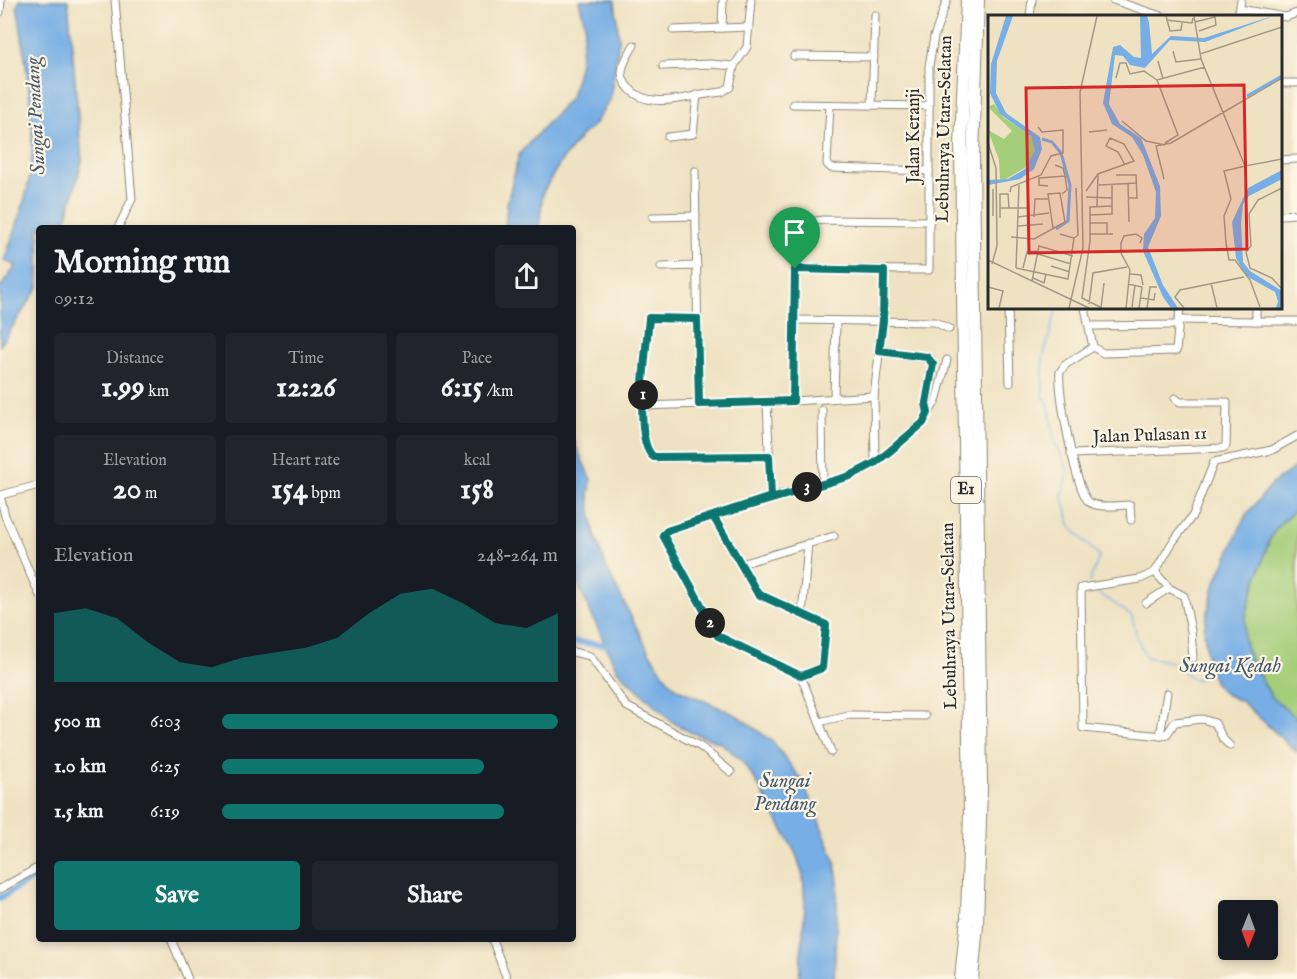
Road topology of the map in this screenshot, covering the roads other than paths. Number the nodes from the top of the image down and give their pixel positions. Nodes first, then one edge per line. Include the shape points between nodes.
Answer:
1 (1, 0) edge
2 (114, 0) edge
3 (723, 0) edge
4 (751, 0) edge
5 (967, 0) edge
6 (978, 0) edge
7 (1032, 0) edge
8 (1113, 0) edge
9 (1241, 0) edge
10 (947, 1) edge
11 (0, 12) edge
12 (1239, 13) edge
13 (1297, 13) edge
14 (875, 15) dead end
15 (1030, 15) edge
16 (1158, 15) edge
17 (1262, 15) edge
18 (1282, 17) edge
19 (749, 27) junction
20 (722, 28) junction
21 (673, 30) dead end
22 (634, 45) dead end
23 (794, 56) dead end
24 (874, 57) junction
25 (663, 66) dead end
26 (734, 66) junction
27 (697, 95) junction
28 (793, 104) dead end
29 (830, 105) junction
30 (872, 105) junction
31 (929, 106) junction
32 (668, 137) dead end
33 (1297, 159) edge
34 (1282, 160) edge
35 (695, 171) dead end
36 (929, 171) junction
37 (1297, 214) edge
38 (1282, 215) edge
39 (696, 216) junction
40 (653, 217) dead end
41 (930, 221) junction
42 (119, 225) edge
43 (697, 266) junction
44 (661, 267) dead end
45 (795, 269) junction
46 (884, 271) junction
47 (1008, 309) edge
48 (1085, 309) edge
49 (1180, 309) edge
50 (1256, 309) edge
51 (697, 319) junction
52 (795, 320) junction
53 (836, 321) junction
54 (883, 321) junction
55 (1256, 321) junction
56 (1297, 321) edge
57 (1178, 323) junction
58 (1089, 326) junction
59 (950, 329) dead end
60 (1093, 347) junction
61 (879, 351) junction
62 (947, 360) dead end
63 (1010, 383) dead end
64 (874, 396) junction
65 (834, 398) junction
66 (1175, 398) dead end
67 (793, 401) junction
68 (767, 402) junction
69 (699, 404) junction
70 (643, 406) junction
71 (822, 410) dead end
72 (928, 413) junction
73 (1297, 436) edge
74 (1071, 454) junction
75 (769, 456) junction
76 (875, 463) junction
77 (823, 484) junction
78 (36, 486) edge
79 (0, 495) edge
80 (771, 497) junction
81 (713, 516) junction
82 (1131, 520) dead end
83 (834, 536) dead end
84 (808, 543) junction
85 (741, 564) junction
86 (1155, 572) junction
87 (36, 587) edge
88 (1169, 588) junction
89 (1146, 603) dead end
90 (801, 615) junction
91 (576, 653) edge
92 (1192, 658) dead end
93 (801, 676) junction
94 (1167, 693) dead end
95 (925, 716) dead end
96 (819, 722) junction
97 (1160, 736) junction
98 (1230, 746) dead end
99 (831, 752) dead end
100 (731, 772) dead end
101 (36, 869) edge
102 (0, 889) edge
103 (172, 942) edge
104 (493, 942) edge
105 (188, 979) edge
106 (507, 979) edge
107 (961, 979) edge
108 (972, 979) edge

1 - 11 street
2 - 42 street via 132,199
3 - 20 street
4 - 19 street
5 - 107 highway, Lebuhraya Utara–Selatan / E1 via 961,145 970,813
6 - 108 highway, Lebuhraya Utara–Selatan / E1 via 973,157 981,796 978,926
7 - 15 street
8 - 16 street
9 - 12 street
10 - 31 street, Jalan Keranji via 931,51
12 - 17 street
13 - 18 street
14 - 24 street
19 - 20 street
19 - 26 street via 745,53
20 - 21 street
22 - 27 street via 621,75 634,94 658,100
23 - 24 street
24 - 30 street
25 - 26 street
26 - 27 street via 730,87
27 - 32 street via 693,134
28 - 29 street
29 - 30 street
29 - 36 street via 827,164 833,169
30 - 31 street
31 - 36 street, Jalan Keranji
33 - 34 street
35 - 39 street
36 - 41 street, Jalan Keranji
37 - 38 street
39 - 40 street
39 - 43 street
41 - 45 street via 796,224
41 - 46 street, Jalan Keranji via 930,269
43 - 44 street
43 - 51 street
45 - 46 street
45 - 52 street
46 - 54 street
47 - 63 street
48 - 58 street
49 - 57 street
50 - 55 street
51 - 69 street
51 - 70 street via 649,318
52 - 53 street
52 - 67 street
53 - 54 street
53 - 65 street
54 - 59 street via 935,322
54 - 61 street
55 - 56 street
55 - 57 street
57 - 58 street
57 - 60 street via 1176,351 1103,353
58 - 60 street
60 - 74 street via 1060,372
61 - 64 street
61 - 72 street via 931,358
62 - 72 street via 936,401
64 - 65 street
64 - 76 street
65 - 67 street
66 - 74 street, Jalan Pulasan 11 via 1180,402 1227,402 1227,443 1223,448
67 - 68 street
68 - 69 street
68 - 75 street
69 - 70 street
70 - 75 street via 651,456
71 - 77 street
72 - 76 street via 923,423
73 - 86 street via 1272,450 1214,462 1193,515
74 - 82 street via 1090,502 1130,505
75 - 80 street
76 - 77 street
77 - 80 street
78 - 79 street
79 - 87 street
80 - 81 street
81 - 85 street
81 - 93 street via 667,531 663,537 718,636
83 - 84 street
84 - 85 street
84 - 90 street
85 - 90 street via 758,594
86 - 88 street
86 - 97 street via 1140,579 1082,587 1080,591 1082,726
88 - 89 street
88 - 92 street via 1180,592 1186,600
90 - 93 street via 826,625 822,668
91 - 100 street via 590,656 613,691 632,710 701,747
93 - 96 street
94 - 97 street
95 - 96 street via 848,715
96 - 99 street
97 - 98 street via 1179,720 1209,720
101 - 102 street
103 - 105 street
104 - 106 street

